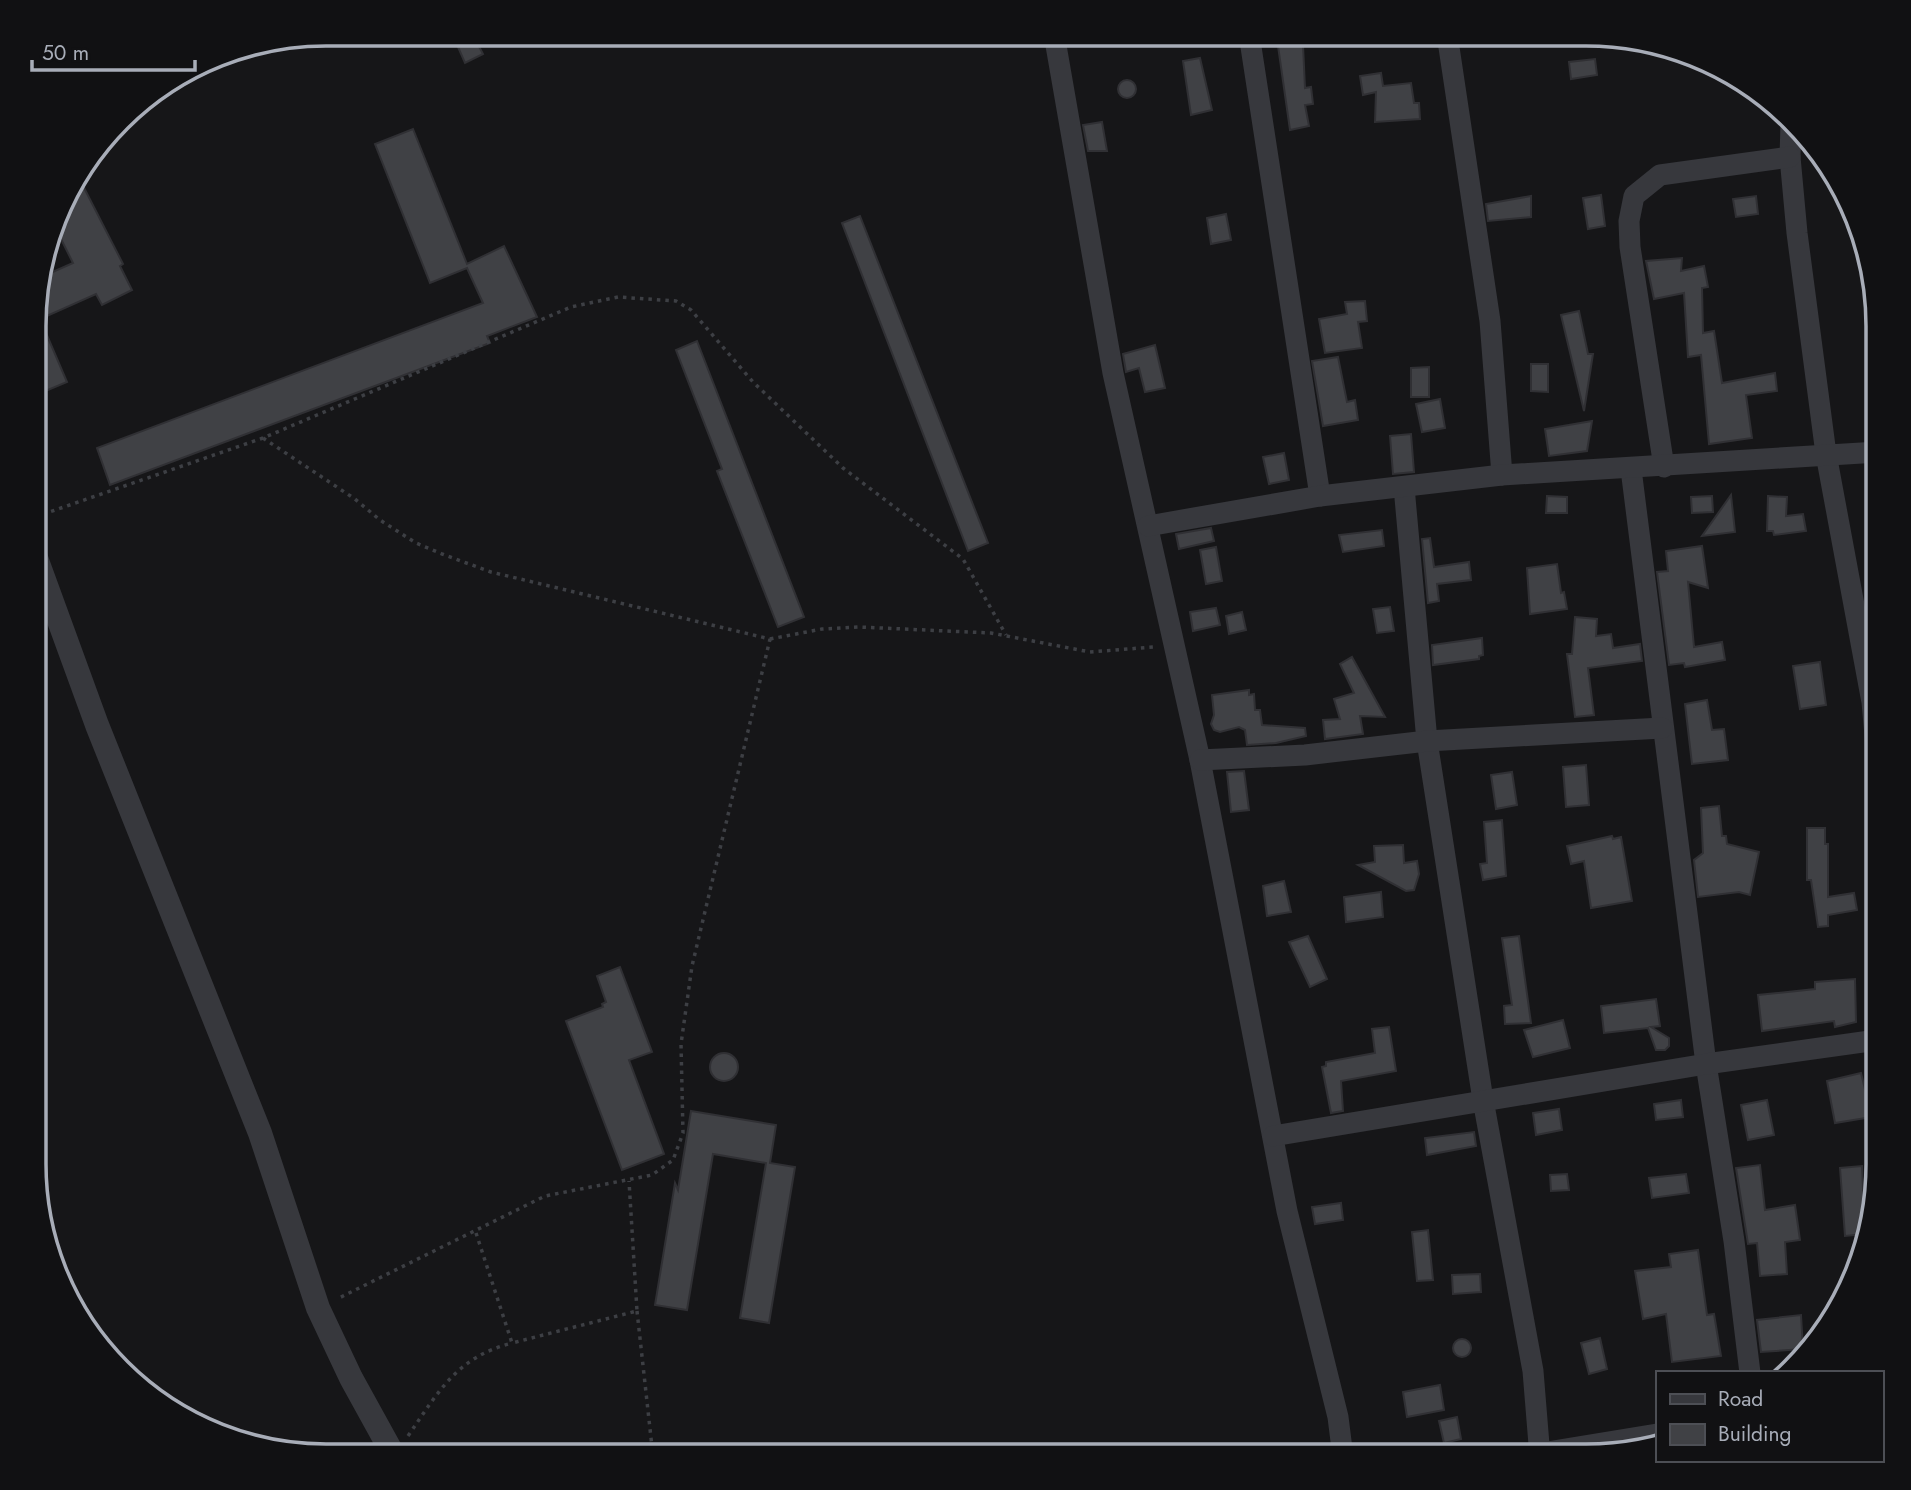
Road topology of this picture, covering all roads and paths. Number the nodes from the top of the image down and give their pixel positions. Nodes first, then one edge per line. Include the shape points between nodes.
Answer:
1 (1056, 46) edge
2 (1251, 46) edge
3 (1449, 46) edge
4 (1791, 135) edge
5 (1790, 157) junction
6 (263, 438) junction
7 (1866, 452) edge
8 (1826, 454) junction
9 (1664, 467) junction
10 (1631, 469) junction
11 (1502, 475) junction
12 (1404, 487) junction
13 (1320, 496) junction
14 (46, 513) edge
15 (1149, 526) junction
16 (46, 585) edge
17 (1006, 635) junction
18 (770, 639) junction
19 (1173, 644) junction
20 (1866, 670) edge
21 (1662, 728) junction
22 (1427, 741) junction
23 (1200, 760) junction
24 (1866, 1042) edge
25 (1706, 1064) junction
26 (1483, 1100) junction
27 (1273, 1136) junction
28 (629, 1181) junction
29 (476, 1233) junction
30 (318, 1308) junction
31 (637, 1311) junction
32 (512, 1343) junction
33 (1750, 1371) edge
34 (1656, 1434) edge
35 (1595, 1444) edge
36 (394, 1445) edge
37 (403, 1445) edge
38 (652, 1445) edge
39 (1342, 1445) edge
40 (1538, 1445) edge

1 - 15 street via 1113,373
2 - 13 street
3 - 11 street via 1490,320
4 - 5 street
5 - 8 street
5 - 9 street via 1660,175 1634,196 1630,247
6 - 14 path
6 - 17 path via 571,307 618,297 676,301 691,310 753,382 843,468 963,559
6 - 18 path via 380,520 442,554 491,572
7 - 8 street
8 - 9 street
8 - 20 street
9 - 10 street
10 - 11 street
10 - 21 street
11 - 12 street
12 - 13 street
12 - 22 street
13 - 15 street
15 - 19 street
16 - 30 street via 260,1133
17 - 18 path via 859,627
17 - 19 path via 1090,652
18 - 28 path via 692,966 681,1044 683,1133 673,1160 652,1175
19 - 23 street
21 - 22 street
21 - 25 street
22 - 23 street via 1305,755
22 - 26 street
23 - 27 street
24 - 25 street
25 - 26 street
25 - 33 street
26 - 27 street
26 - 40 street via 1533,1371
27 - 39 street
28 - 29 path via 545,1196
28 - 31 path
29 - 30 path
29 - 32 path
30 - 36 street via 351,1378
31 - 32 path
31 - 38 path
32 - 37 path via 466,1362
34 - 35 street

